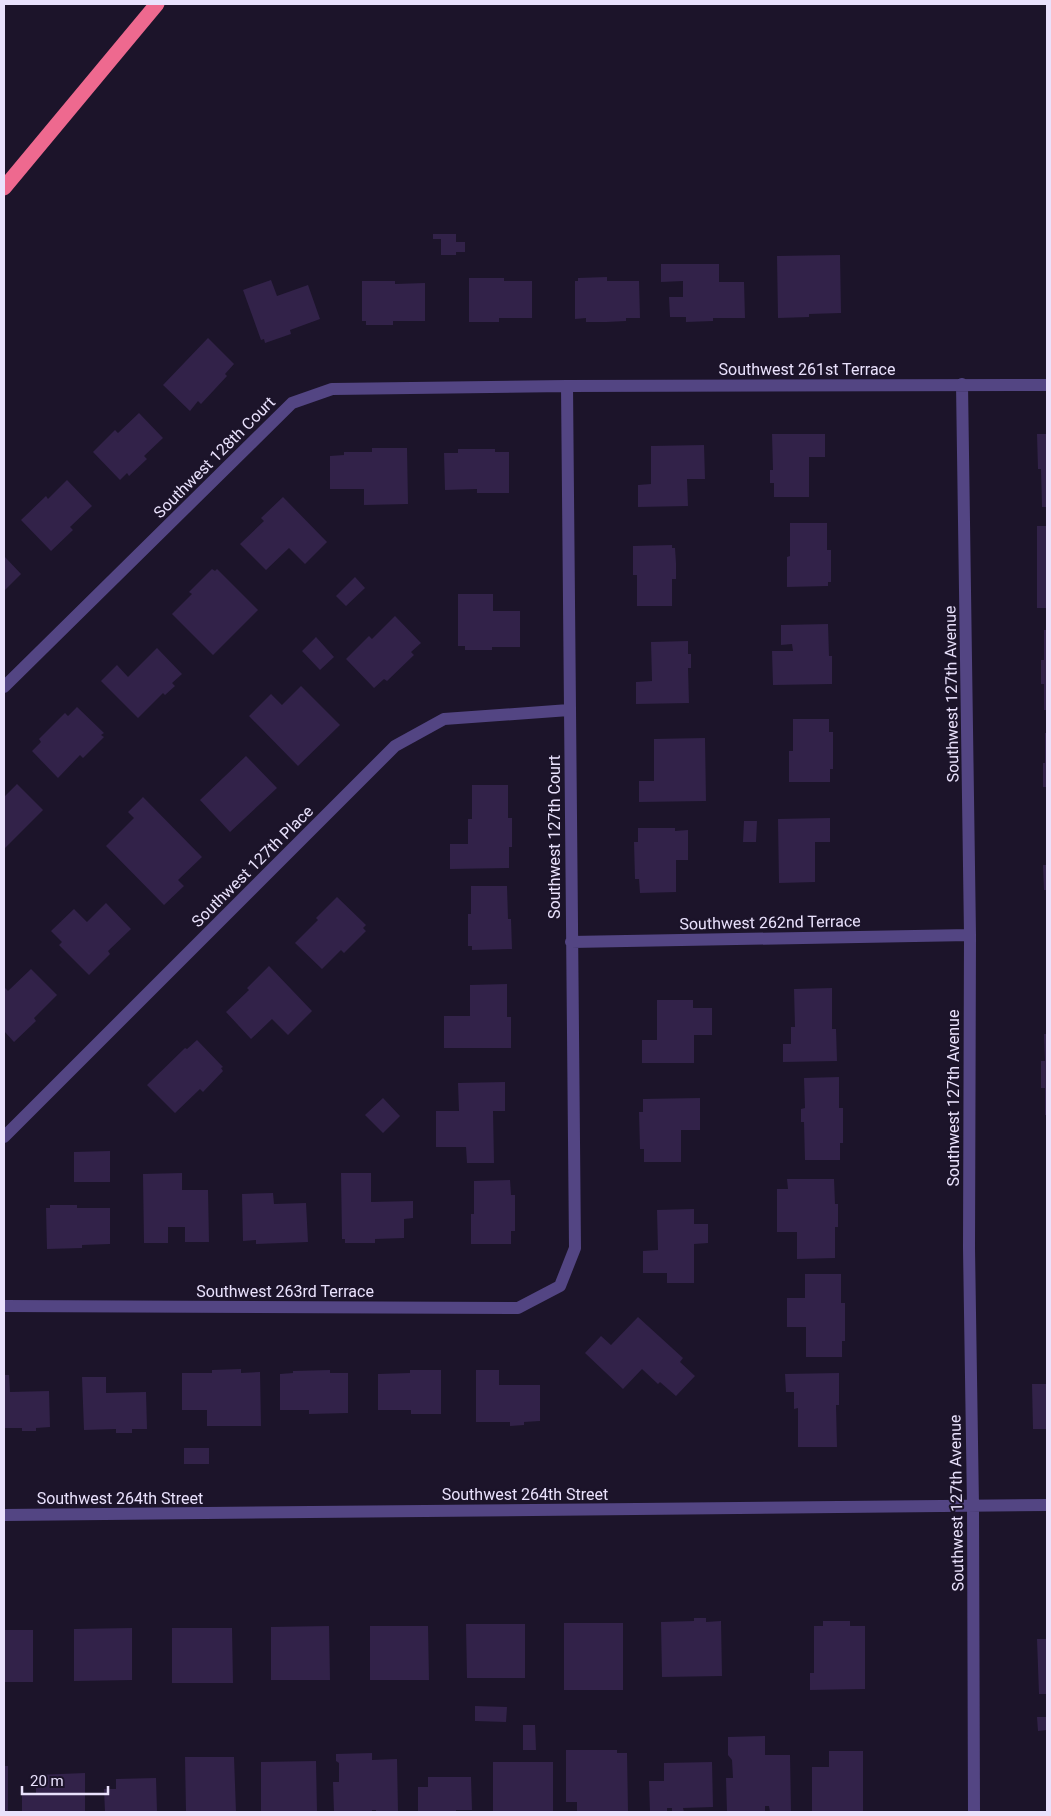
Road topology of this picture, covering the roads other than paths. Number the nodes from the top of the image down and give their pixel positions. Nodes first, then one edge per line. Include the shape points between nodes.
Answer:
1 (157, 4) edge
2 (4, 188) edge
3 (962, 384) junction
4 (1047, 385) edge
5 (567, 386) junction
6 (4, 687) edge
7 (569, 710) junction
8 (970, 935) junction
9 (571, 942) junction
10 (4, 1137) edge
11 (560, 1286) joint
12 (4, 1306) edge
13 (1047, 1505) edge
14 (973, 1506) junction
15 (4, 1515) edge
16 (974, 1812) edge

1 - 2 highway
3 - 4 street, Southwest 261st Terrace
3 - 5 street, Southwest 261st Terrace
3 - 8 street, Southwest 127th Avenue
5 - 6 street, Southwest 128th Court via 332,389 292,403
5 - 7 street, Southwest 127th Court
7 - 9 street, Southwest 127th Court
7 - 10 street, Southwest 127th Place via 444,719 395,746
8 - 9 street, Southwest 262nd Terrace
8 - 14 street, Southwest 127th Avenue via 969,1248
9 - 11 street, Southwest 127th Court via 575,1248
11 - 12 street, Southwest 263rd Terrace via 518,1308
13 - 14 street, Southwest 264th Street
14 - 15 street, Southwest 264th Street
14 - 16 street, Southwest 127th Avenue

